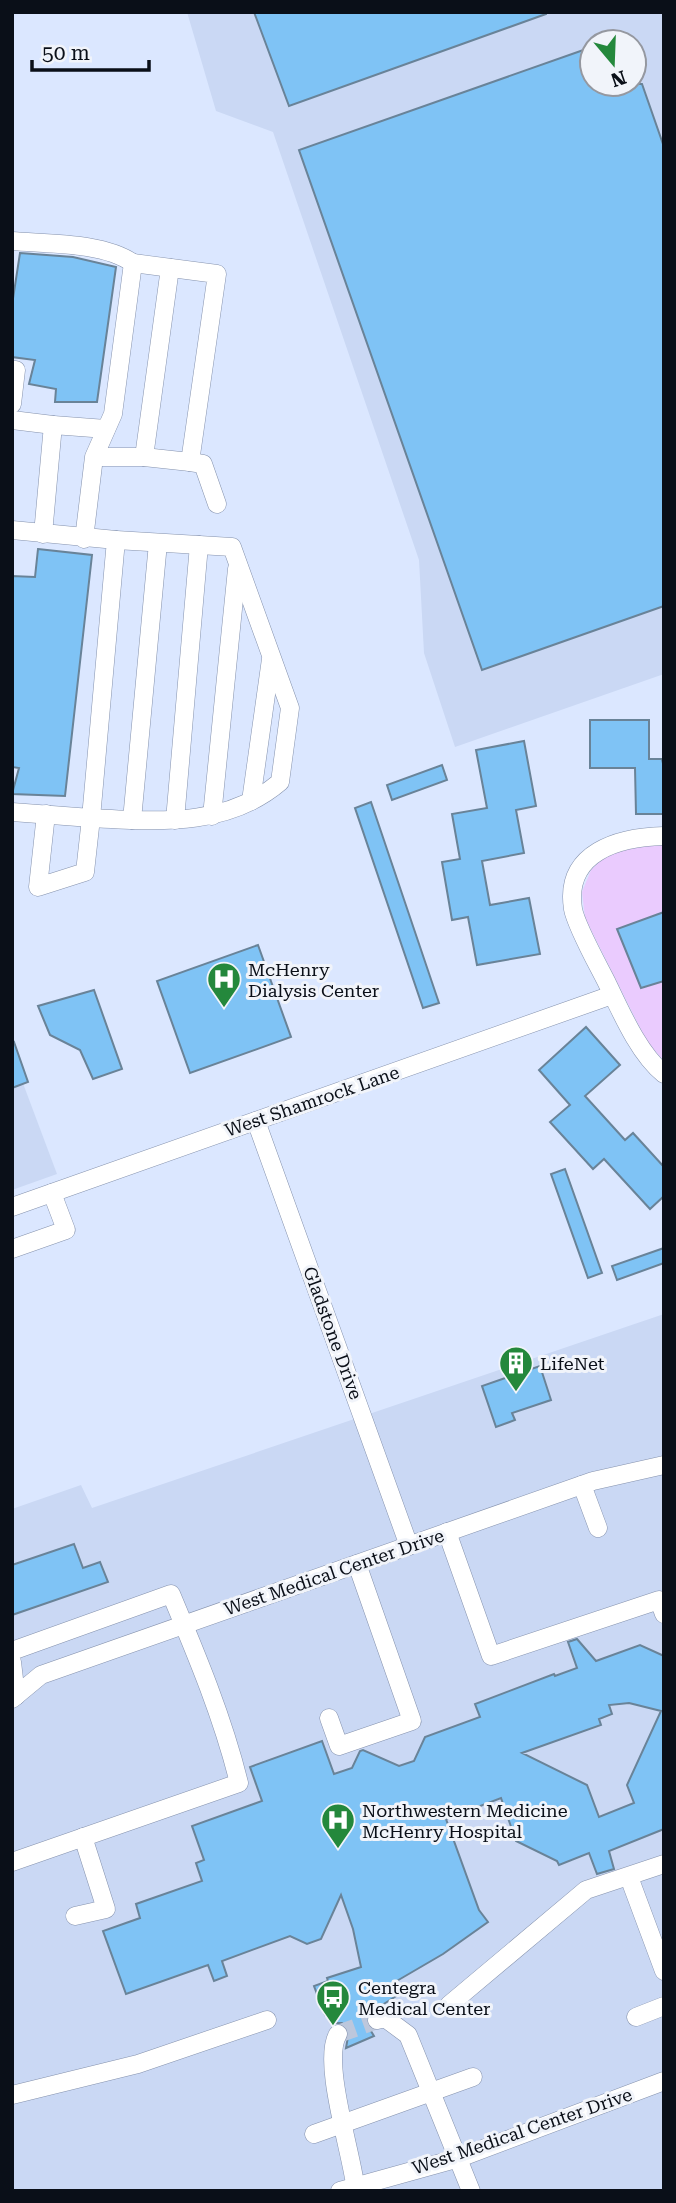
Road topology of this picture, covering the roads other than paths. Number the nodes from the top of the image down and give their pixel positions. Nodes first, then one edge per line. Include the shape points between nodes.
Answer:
1 (12, 241) edge
2 (133, 262) junction
3 (170, 268) junction
4 (12, 370) edge
5 (12, 404) edge
6 (12, 420) edge
7 (54, 425) junction
8 (106, 429) junction
9 (94, 457) junction
10 (144, 457) junction
11 (190, 462) junction
12 (217, 504) dead end
13 (12, 530) edge
14 (43, 534) junction
15 (85, 538) junction
16 (116, 540) junction
17 (158, 543) junction
18 (199, 545) junction
19 (237, 562) junction
20 (271, 657) junction
21 (251, 801) junction
22 (12, 812) edge
23 (46, 814) junction
24 (212, 816) junction
25 (90, 818) junction
26 (132, 820) junction
27 (175, 820) junction
28 (664, 836) edge
29 (612, 995) junction
30 (664, 1074) edge
31 (256, 1121) junction
32 (52, 1193) junction
33 (12, 1207) edge
34 (12, 1249) edge
35 (664, 1465) edge
36 (582, 1485) junction
37 (598, 1528) dead end
38 (447, 1532) junction
39 (409, 1545) junction
40 (358, 1564) junction
41 (664, 1614) edge
42 (184, 1625) junction
43 (12, 1651) edge
44 (12, 1662) edge
45 (14, 1697) edge
46 (329, 1718) dead end
47 (83, 1838) junction
48 (12, 1862) edge
49 (664, 1864) edge
50 (629, 1877) junction
51 (75, 1916) dead end
52 (664, 1971) edge
53 (449, 2005) dead end
54 (664, 2006) edge
55 (636, 2017) dead end
56 (267, 2020) dead end
57 (377, 2020) tunnel mouth
58 (338, 2035) dead end
59 (473, 2077) dead end
60 (664, 2081) edge
61 (432, 2092) junction
62 (12, 2095) edge
63 (342, 2124) junction
64 (314, 2134) dead end
65 (459, 2158) junction
66 (351, 2189) edge
67 (471, 2191) edge

1 - 2 street via 100,249
2 - 3 street
2 - 8 street via 113,414
3 - 10 street
3 - 11 street via 217,274
4 - 5 street via 16,370
6 - 7 street
7 - 8 street
7 - 14 street
8 - 9 street
9 - 10 street
9 - 15 street
10 - 11 street
11 - 12 street via 203,464
13 - 14 street
14 - 15 street
15 - 16 street
16 - 17 street
16 - 25 street
17 - 18 street
17 - 26 street
18 - 19 street via 232,547
18 - 27 street
19 - 20 street
19 - 24 street
20 - 21 street
20 - 21 street via 290,708 280,782
21 - 24 street
22 - 23 street
23 - 25 street
23 - 25 street via 38,887 85,872
24 - 27 street
25 - 26 street
26 - 27 street
28 - 29 street via 600,849 585,861 577,876 573,912
29 - 30 street via 648,1057
29 - 31 street, West Shamrock Lane
31 - 32 street, West Shamrock Lane
31 - 39 street, Gladstone Drive
32 - 33 street, West Shamrock Lane
32 - 34 street via 66,1230
35 - 36 street, West Medical Center Drive
36 - 37 street
36 - 38 street, West Medical Center Drive
38 - 39 street, West Medical Center Drive
38 - 41 street via 491,1656 659,1600
39 - 40 street, West Medical Center Drive
40 - 42 street, West Medical Center Drive
40 - 46 street via 412,1721 339,1746
42 - 43 street via 171,1594
42 - 45 street, West Medical Center Drive via 41,1675
42 - 47 street via 239,1783
44 - 45 street
47 - 48 street
47 - 51 street via 106,1909
49 - 50 street
50 - 52 street
50 - 53 street via 586,1890
54 - 55 street
56 - 62 street via 138,2064
57 - 61 street via 385,2018 408,2035
58 - 63 street via 332,2053
59 - 61 street
60 - 65 street, West Medical Center Drive
61 - 63 street
61 - 65 street
63 - 64 street
63 - 66 street
65 - 66 street, West Medical Center Drive
65 - 67 street

